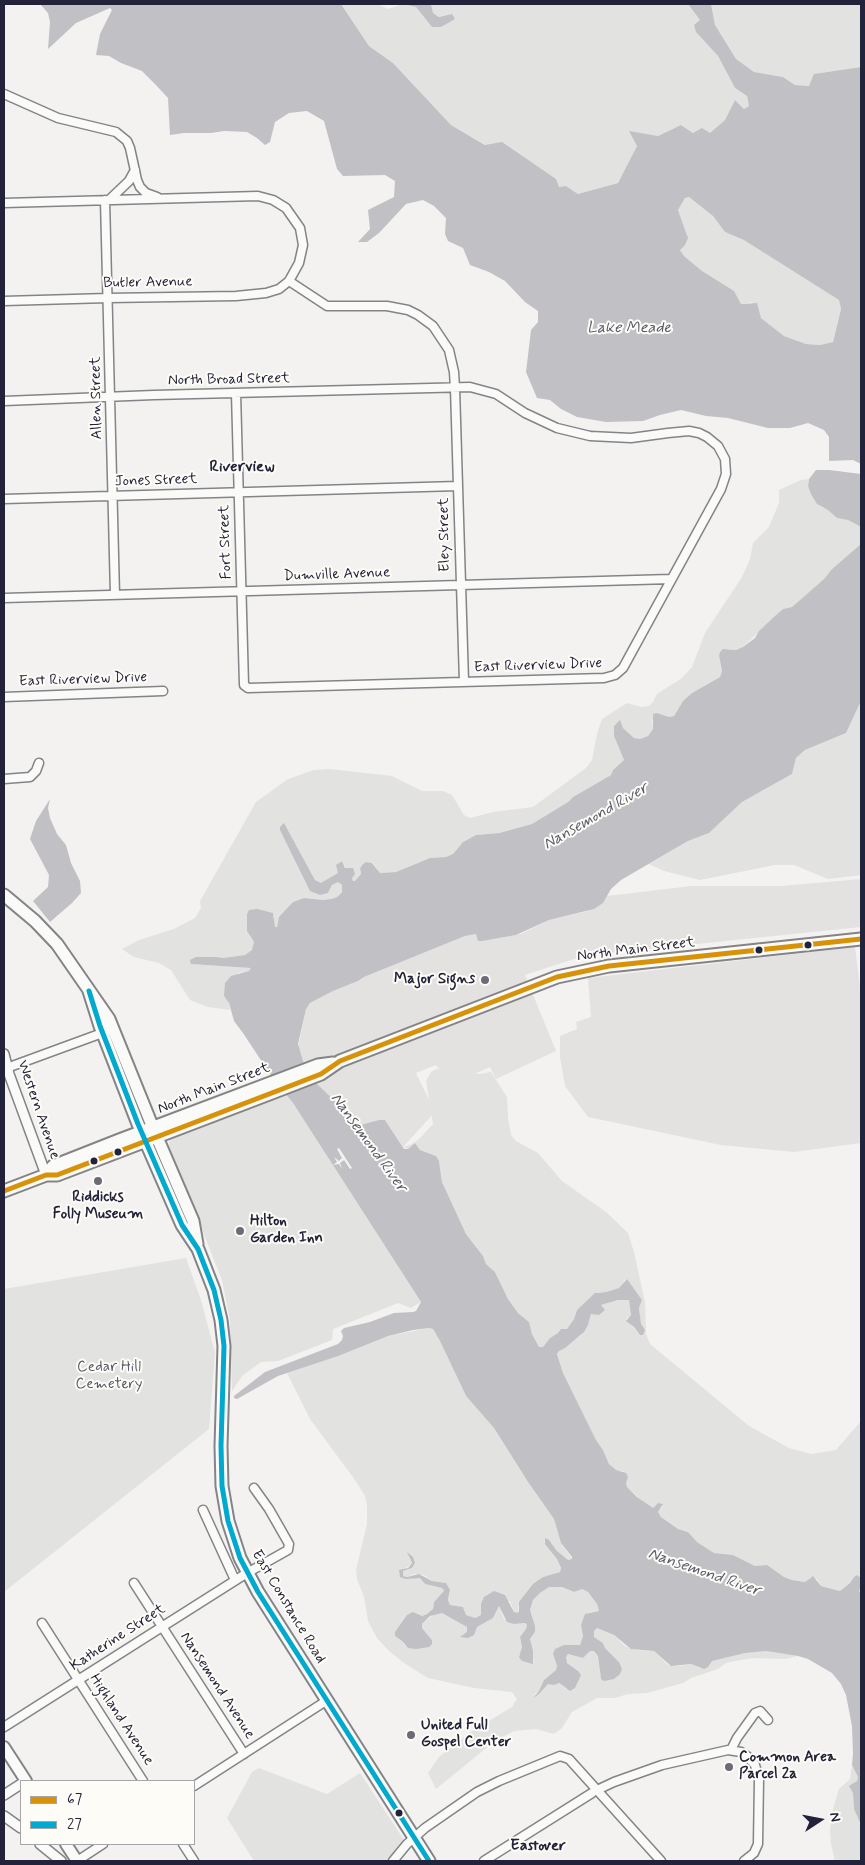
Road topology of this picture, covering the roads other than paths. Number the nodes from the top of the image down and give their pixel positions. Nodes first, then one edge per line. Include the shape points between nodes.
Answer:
1 (4, 94) edge
2 (135, 170) junction
3 (161, 199) junction
4 (107, 200) junction
5 (4, 203) edge
6 (289, 282) junction
7 (108, 298) junction
8 (4, 302) edge
9 (455, 388) junction
10 (236, 393) junction
11 (110, 397) junction
12 (4, 401) edge
13 (707, 436) joint
14 (458, 486) junction
15 (238, 492) junction
16 (113, 496) junction
17 (4, 499) edge
18 (671, 579) junction
19 (460, 585) junction
20 (241, 592) junction
21 (115, 595) junction
22 (4, 598) edge
23 (464, 682) junction
24 (246, 688) joint
25 (162, 691) dead end
26 (4, 697) edge
27 (39, 763) dead end
28 (4, 779) edge
29 (4, 895) edge
30 (861, 938) edge
31 (108, 1031) junction
32 (4, 1054) edge
33 (6, 1068) edge
34 (149, 1134) junction
35 (46, 1174) junction
36 (4, 1191) edge
37 (254, 1488) dead end
38 (203, 1510) dead end
39 (247, 1573) junction
40 (235, 1580) junction
41 (134, 1583) dead end
42 (42, 1623) dead end
43 (162, 1626) junction
44 (78, 1680) junction
45 (326, 1700) junction
46 (768, 1720) dead end
47 (4, 1727) edge
48 (4, 1747) edge
49 (731, 1750) junction
50 (244, 1754) junction
51 (24, 1780) edge
52 (142, 1780) edge
53 (20, 1785) edge
54 (195, 1785) edge
55 (594, 1791) junction
56 (4, 1795) edge
57 (4, 1816) edge
58 (20, 1827) edge
59 (414, 1837) junction
60 (41, 1845) edge
61 (67, 1845) edge
62 (102, 1845) edge
63 (184, 1845) edge
64 (61, 1861) edge
65 (77, 1861) edge
66 (194, 1861) edge
67 (393, 1861) edge
68 (430, 1861) edge
69 (484, 1861) edge
70 (661, 1861) edge
71 (744, 1861) edge

1 - 2 street via 58,118 116,132 130,148
2 - 3 street via 140,187
2 - 4 street via 129,181
3 - 4 street
3 - 6 street via 266,197 280,204 300,228 303,245 299,263
4 - 5 street
4 - 7 street, Allen Street
6 - 7 street, Butler Avenue via 274,291 252,295
6 - 9 street, Eley Street via 327,306 387,306 418,315 444,341 452,359
7 - 8 street, Butler Avenue
7 - 11 street, Allen Street
9 - 10 street, North Broad Street
9 - 13 street, North Broad Street via 490,391 539,420 590,436 631,438 689,431
9 - 14 street, Eley Street
10 - 11 street, North Broad Street
10 - 15 street, Fort Street
11 - 12 street, North Broad Street
11 - 16 street, Allen Street
13 - 18 street, East Riverview Drive via 725,459 724,482
14 - 15 street, Jones Street
14 - 19 street, Eley Street
15 - 16 street, Jones Street
15 - 20 street, Fort Street
16 - 17 street, Jones Street
16 - 21 street, Allen Street
18 - 19 street, Dumville Avenue
18 - 23 street, East Riverview Drive via 623,668 615,675
19 - 20 street, Dumville Avenue
19 - 23 street, Eley Street
20 - 21 street, Dumville Avenue
20 - 24 street, Fort Street
21 - 22 street, Dumville Avenue
23 - 24 street, East Riverview Drive
25 - 26 street, East Riverview Drive
27 - 28 street via 30,777
29 - 31 main road, East Constance Road via 57,944 109,1019
30 - 34 main road, North Main Street via 587,969 557,977
31 - 33 street
31 - 34 main road, East Constance Road
32 - 33 street, Western Avenue
33 - 35 street, Western Avenue
34 - 35 main road, North Main Street via 56,1175
34 - 39 main road, East Constance Road via 182,1225 198,1249 214,1290 224,1363 221,1466 224,1502 233,1540
35 - 36 main road, North Main Street
37 - 39 street, Katherine Street via 278,1523 289,1548
38 - 40 street
39 - 40 street, Katherine Street
39 - 45 main road, East Constance Road
40 - 43 street, Katherine Street
41 - 43 street, Nansemond Avenue
42 - 44 street, Highland Avenue
43 - 44 street, Katherine Street
43 - 50 street, Nansemond Avenue
44 - 47 street, Katherine Street
44 - 52 street, Highland Avenue
45 - 50 street
45 - 59 main road, East Constance Road
46 - 49 street via 760,1711 755,1713
48 - 51 main road
49 - 55 street via 658,1766
49 - 71 street via 751,1759 759,1779 758,1844 754,1853
50 - 54 street
53 - 56 street
55 - 59 street via 569,1759 556,1756 477,1792
55 - 69 street
55 - 70 street
57 - 58 street
59 - 67 street
59 - 68 main road, East Constance Road
60 - 64 street
61 - 65 main road
62 - 65 street
63 - 66 street

